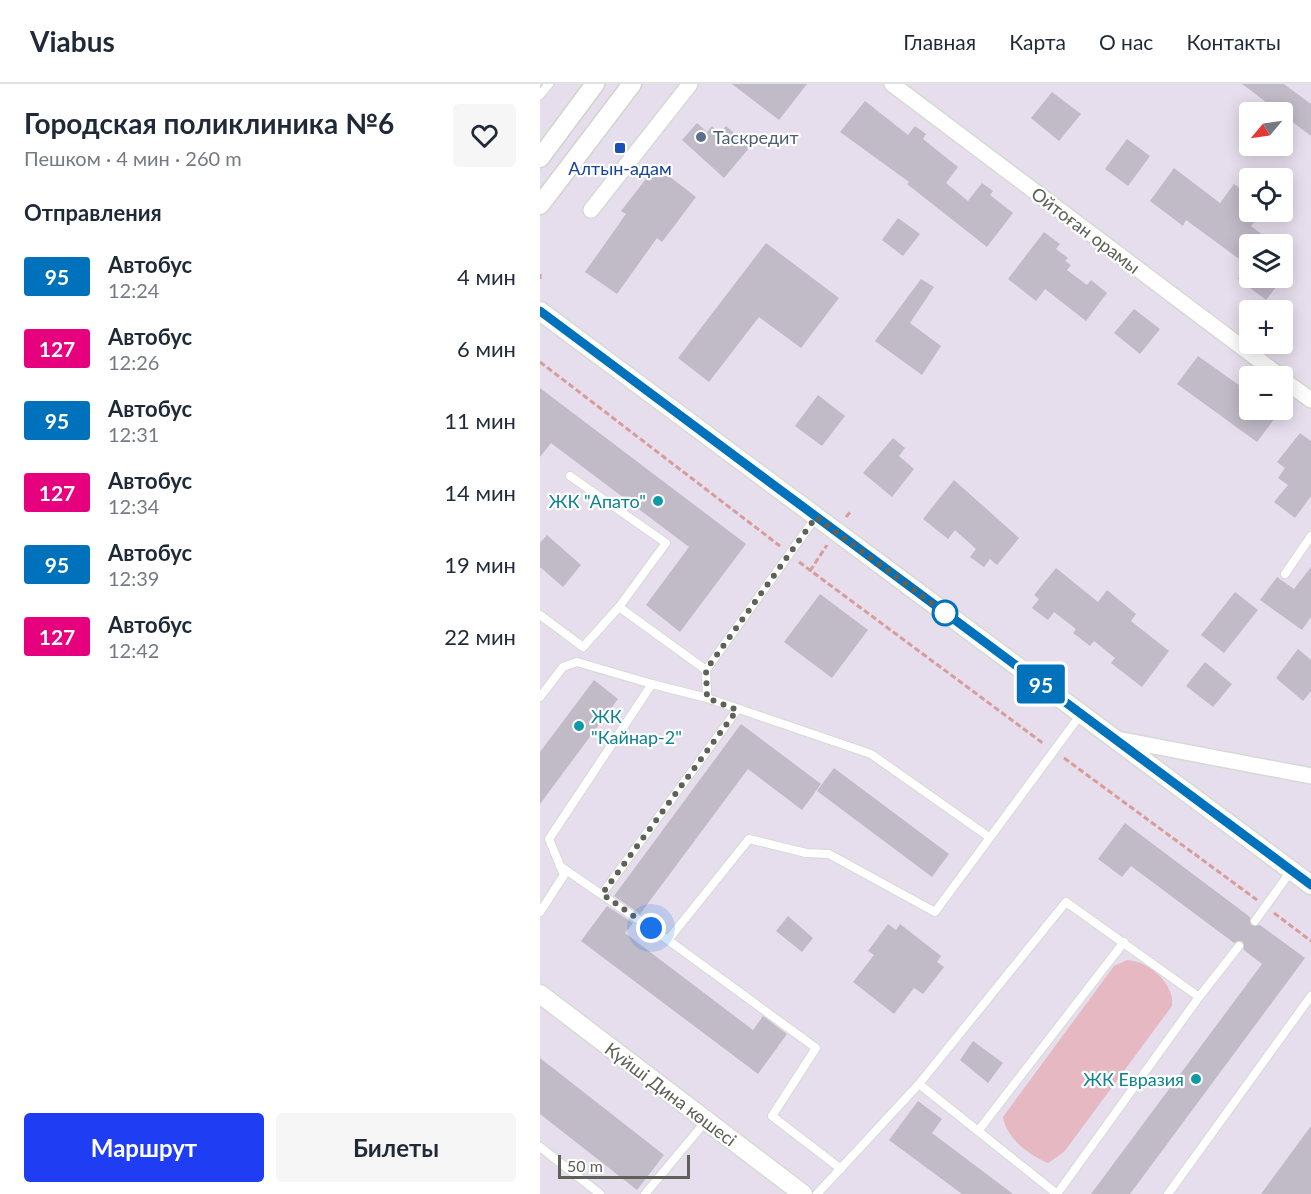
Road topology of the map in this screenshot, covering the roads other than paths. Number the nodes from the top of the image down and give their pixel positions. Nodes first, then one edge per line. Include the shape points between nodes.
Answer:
1 (549, 84) edge
2 (580, 84) edge
3 (595, 84) edge
4 (632, 84) edge
5 (690, 84) edge
6 (892, 84) edge
7 (540, 95) edge
8 (579, 105) junction
9 (540, 158) edge
10 (540, 205) edge
11 (591, 210) dead end
12 (540, 311) edge
13 (1265, 366) edge
14 (1293, 387) edge
15 (1311, 400) edge
16 (570, 476) dead end
17 (816, 517) junction
18 (1311, 536) edge
19 (1285, 574) dead end
20 (619, 606) junction
21 (540, 615) edge
22 (706, 670) junction
23 (652, 684) junction
24 (540, 697) edge
25 (707, 698) junction
26 (737, 710) junction
27 (1081, 714) junction
28 (1113, 738) junction
29 (1311, 776) edge
30 (989, 837) junction
31 (560, 866) junction
32 (1291, 871) junction
33 (1311, 885) edge
34 (602, 894) junction
35 (540, 912) edge
36 (1255, 921) dead end
37 (668, 940) junction
38 (1124, 942) junction
39 (1239, 946) dead end
40 (540, 994) edge
41 (1311, 996) edge
42 (1199, 997) junction
43 (919, 1084) junction
44 (706, 1120) junction
45 (978, 1131) junction
46 (540, 1148) edge
47 (840, 1169) junction
48 (600, 1194) edge
49 (645, 1194) edge
50 (803, 1194) edge
51 (818, 1194) edge
52 (1057, 1194) edge
53 (1168, 1194) edge

1 - 7 lane
2 - 8 lane
3 - 8 street
4 - 10 street
5 - 11 street
6 - 13 street, Ойтоған орамы
8 - 9 street
12 - 17 street
14 - 15 street, Ойтоған орамы
16 - 20 lane via 666,543
17 - 22 lane
17 - 27 street
18 - 19 lane
20 - 21 lane via 583,647
20 - 22 lane
22 - 25 lane
23 - 24 lane via 577,662 563,667
23 - 25 lane
23 - 31 lane via 549,839
25 - 26 lane
26 - 30 lane via 871,754
26 - 34 lane
27 - 28 street
27 - 30 lane
28 - 29 street
28 - 32 street
30 - 37 lane via 934,912 829,854 806,853 749,839
31 - 34 lane
31 - 35 lane via 564,875
32 - 33 street
32 - 36 lane
34 - 37 lane
37 - 47 lane via 816,1048 772,1116
38 - 42 lane
38 - 43 lane via 1066,902
38 - 45 lane
39 - 42 lane
40 - 44 street, Күйші Дина көшесі
41 - 53 lane
42 - 52 lane
43 - 45 lane
43 - 47 lane
44 - 49 lane
44 - 50 street, Күйші Дина көшесі
45 - 52 lane
46 - 48 lane
47 - 51 lane

